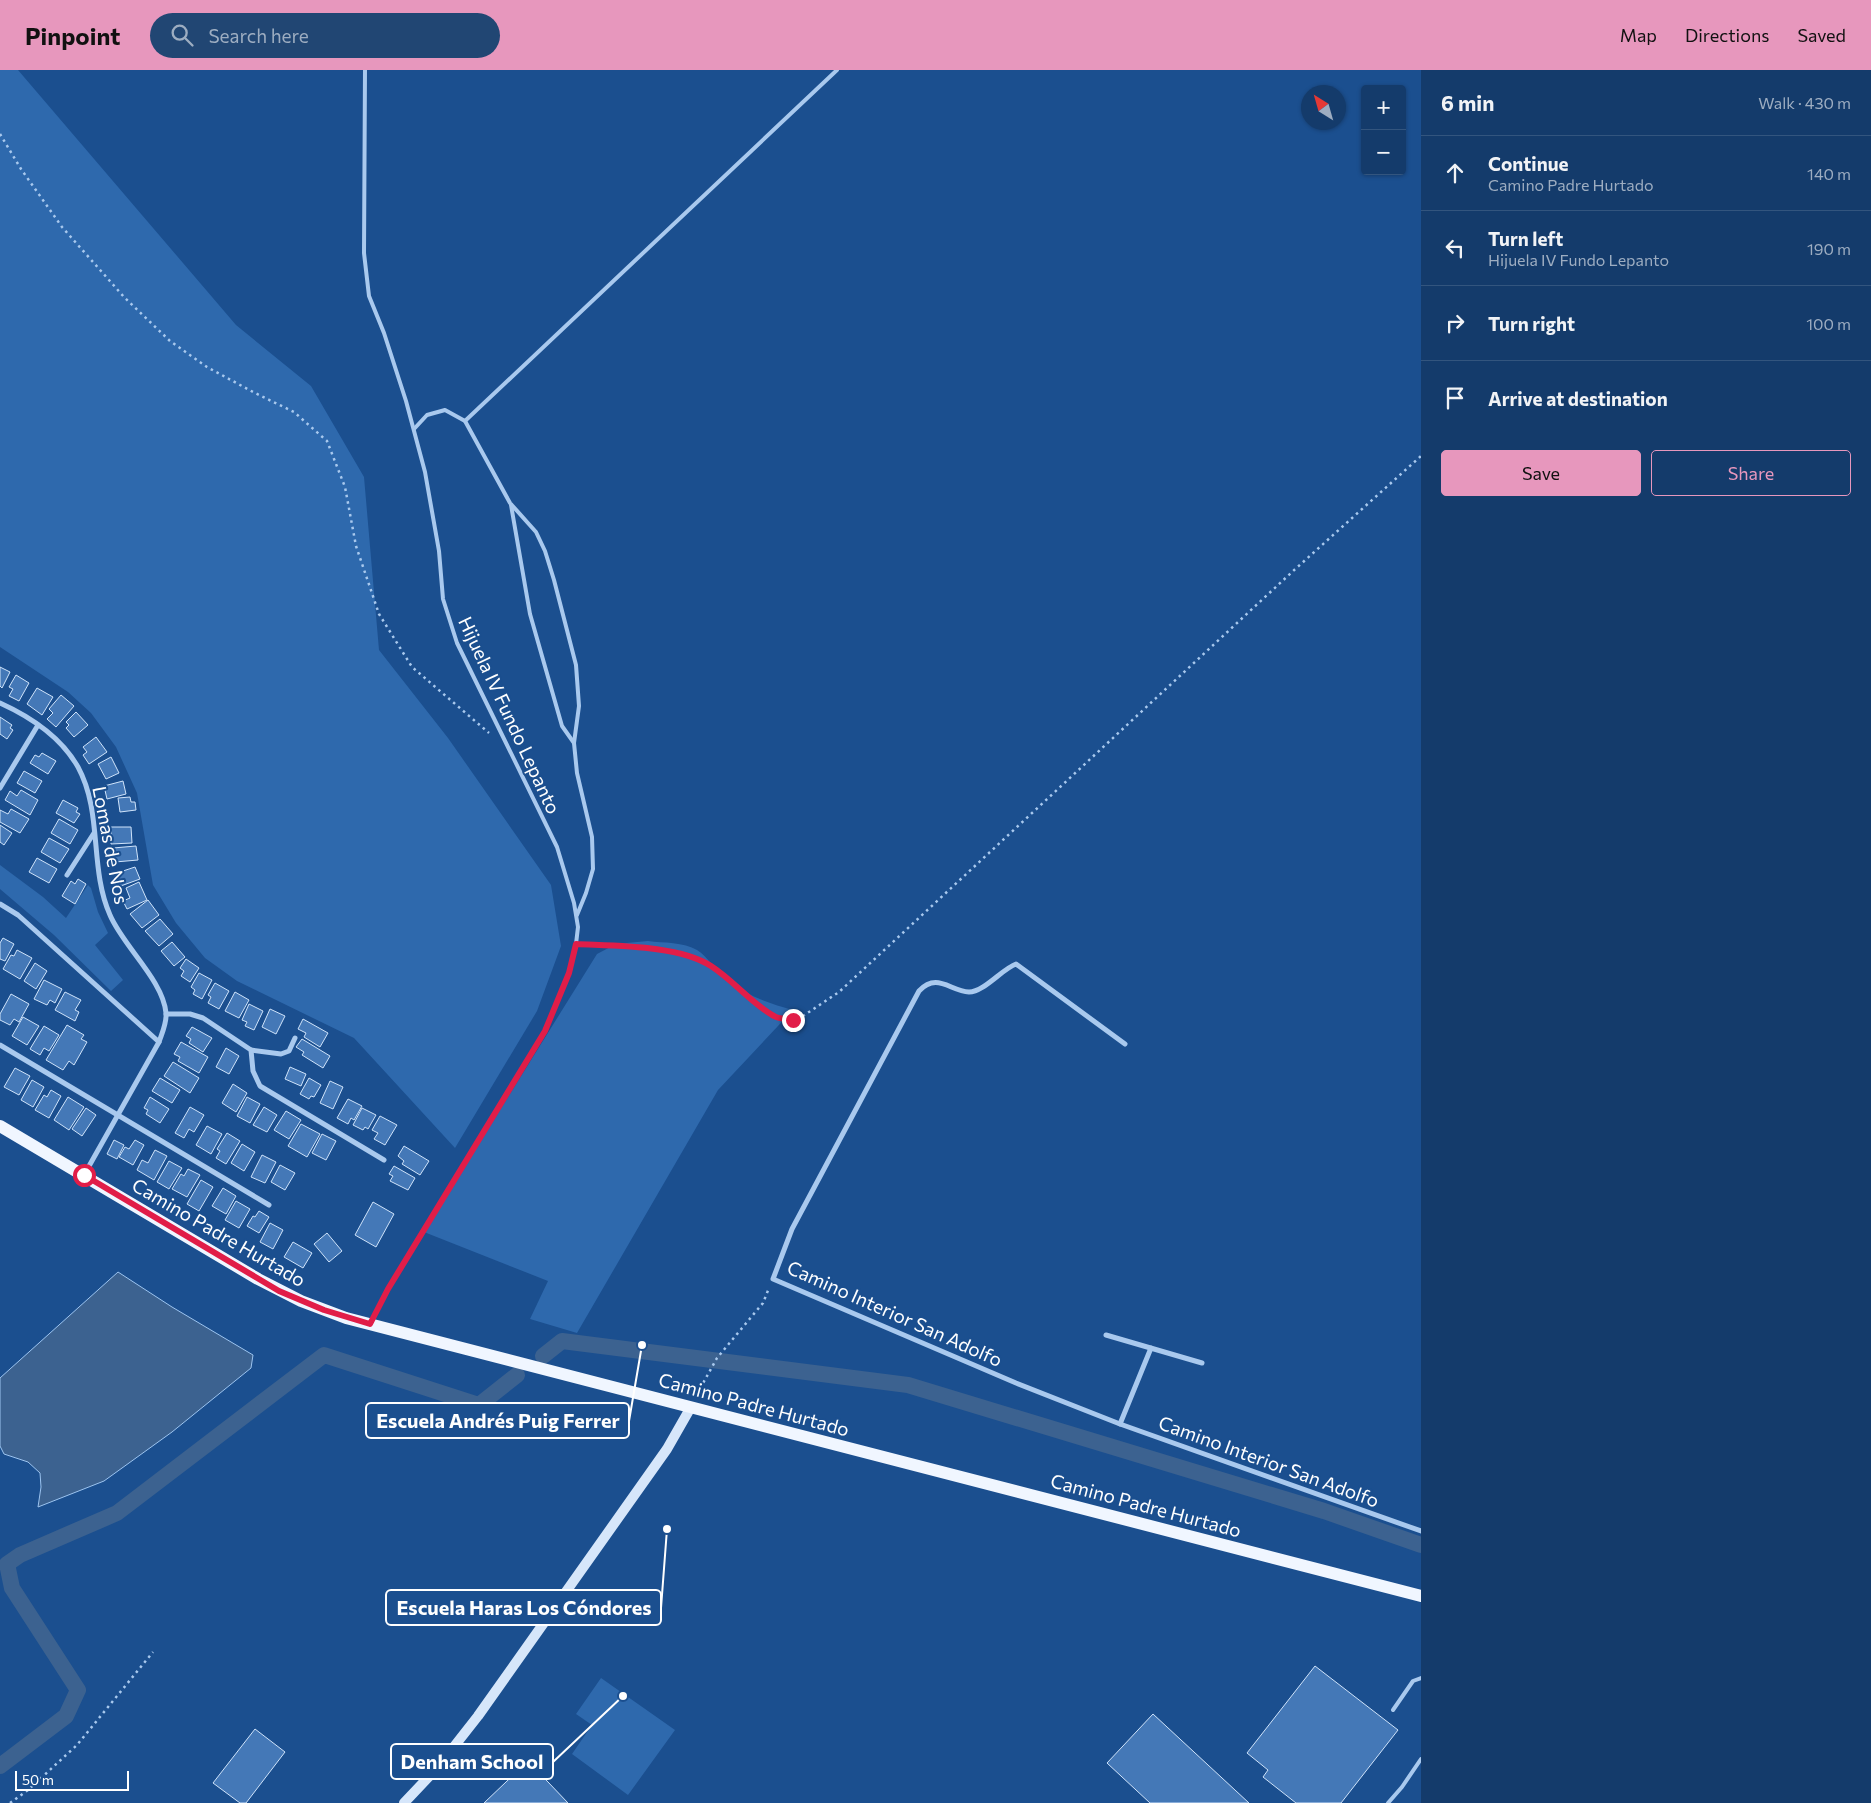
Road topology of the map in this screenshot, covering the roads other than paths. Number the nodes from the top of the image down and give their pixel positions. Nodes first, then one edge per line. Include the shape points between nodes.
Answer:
1 (365, 70) edge
2 (836, 70) edge
3 (465, 421) junction
4 (414, 430) junction
5 (510, 503) junction
6 (0, 703) edge
7 (38, 725) junction
8 (574, 743) junction
9 (0, 788) edge
10 (94, 832) junction
11 (67, 875) dead end
12 (0, 904) edge
13 (576, 916) junction
14 (166, 1014) junction
15 (295, 1038) dead end
16 (159, 1042) junction
17 (1125, 1044) dead end
18 (0, 1045) edge
19 (251, 1050) junction
20 (116, 1116) junction
21 (0, 1126) edge
22 (384, 1160) dead end
23 (84, 1175) junction
24 (269, 1205) dead end
25 (370, 1324) junction
26 (1106, 1335) dead end
27 (1151, 1348) junction
28 (1202, 1363) dead end
29 (691, 1407) junction
30 (1120, 1424) junction
31 (1421, 1531) edge
32 (1421, 1596) edge
33 (1421, 1678) edge
34 (1393, 1710) dead end
35 (1421, 1759) edge
36 (404, 1803) edge
37 (1388, 1803) edge

1 - 4 lane, Hijuela IV Fundo Lepanto via 364,253 369,296
2 - 3 lane
3 - 4 lane via 445,410 427,415
3 - 5 lane
4 - 13 lane, Hijuela IV Fundo Lepanto via 426,472 443,598 457,643 557,847
5 - 8 lane via 530,614 562,726
5 - 8 lane via 536,532 554,580 576,665 579,706
6 - 7 street, Lomas de Nos
7 - 9 street
7 - 10 street, Lomas de Nos via 56,738 78,768 94,812
8 - 13 lane via 577,773 592,837 593,869
10 - 11 street
10 - 14 street, Lomas de Nos via 103,893 110,915 150,975
12 - 16 street via 18,914
13 - 25 lane, Hijuela IV Fundo Lepanto via 576,944 569,973 545,1031 393,1280
14 - 16 street
14 - 19 street via 190,1014 203,1018
15 - 19 street via 289,1051 281,1054
16 - 20 street
17 - 30 street, Camino Interior San Adolfo via 1016,964 982,988 970,992 940,982 925,984 914,999 792,1229 774,1279
18 - 20 street
19 - 22 street via 253,1071 260,1086
20 - 23 street
20 - 24 street
21 - 23 main road, Camino Padre Hurtado
23 - 25 main road, Camino Padre Hurtado via 279,1291 324,1310
25 - 29 main road, Camino Padre Hurtado
26 - 27 street
27 - 28 street
27 - 30 street
29 - 32 main road, Camino Padre Hurtado
29 - 36 main road via 667,1449 483,1709 438,1767
30 - 31 street, Camino Interior San Adolfo
33 - 34 lane via 1413,1681
35 - 37 lane

